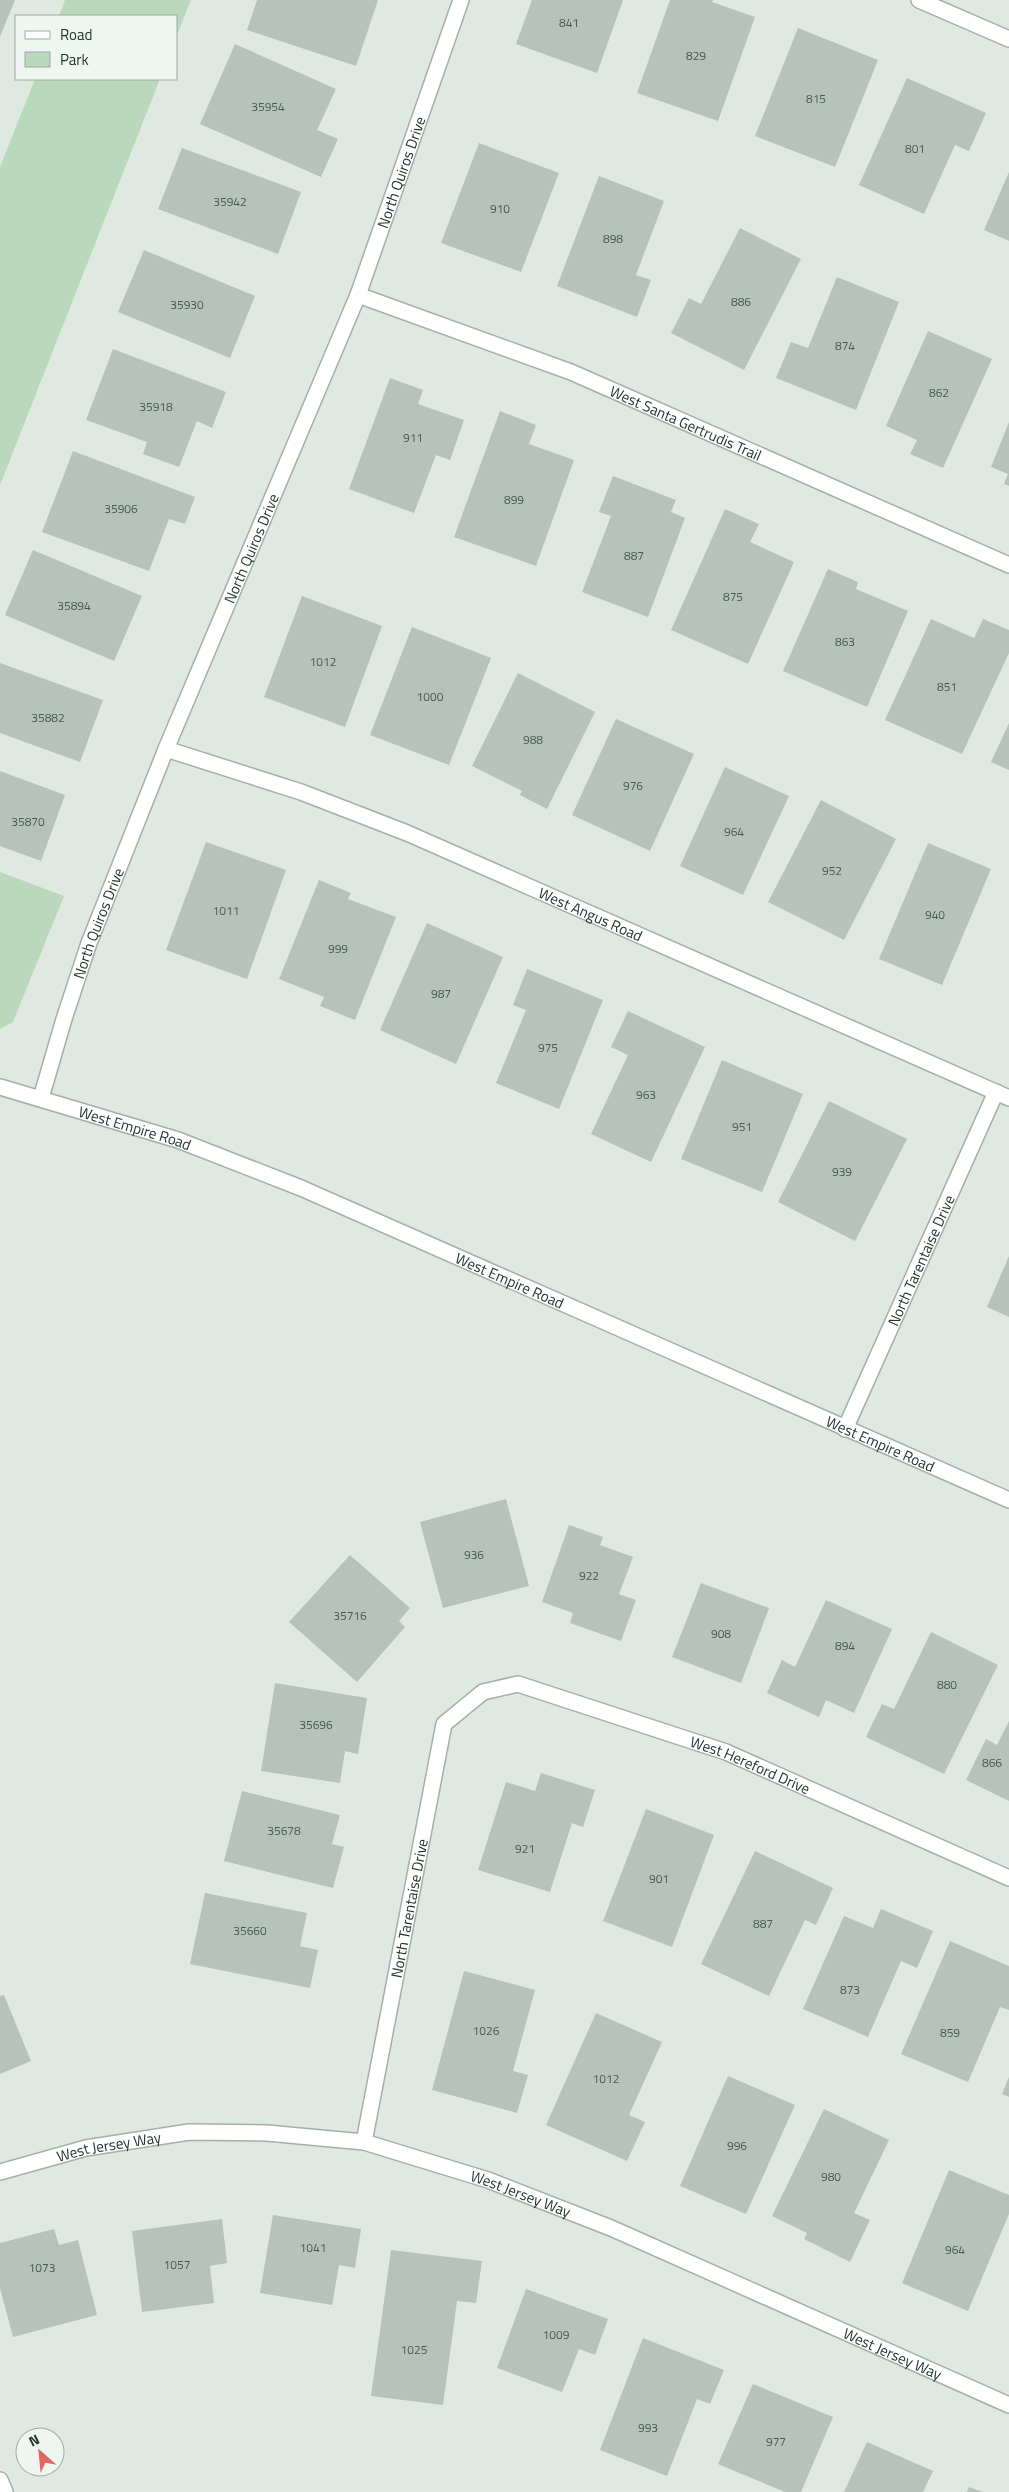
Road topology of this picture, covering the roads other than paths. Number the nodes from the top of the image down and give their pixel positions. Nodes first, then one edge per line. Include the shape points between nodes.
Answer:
1 (461, 0) edge
2 (920, 0) edge
3 (1009, 39) edge
4 (358, 295) junction
5 (1009, 565) edge
6 (166, 749) junction
7 (0, 1088) edge
8 (1003, 1095) edge
9 (41, 1098) junction
10 (845, 1429) junction
11 (1009, 1500) edge
12 (483, 1692) joint
13 (1009, 1878) edge
14 (364, 2142) junction
15 (0, 2172) edge
16 (1009, 2405) edge
17 (0, 2480) edge
18 (5, 2492) edge

1 - 4 street, North Quiros Drive
2 - 3 street
4 - 5 street, West Santa Gertrudis Trail via 571,372
4 - 6 street, North Quiros Drive
6 - 8 street, West Angus Road via 301,792 407,833
6 - 9 street, North Quiros Drive via 89,943
7 - 9 street, West Empire Road
8 - 10 street, North Tarentaise Drive
9 - 10 street, West Empire Road via 178,1140 301,1188
10 - 11 street, West Empire Road
12 - 13 street, West Hereford Drive via 518,1684 726,1752
12 - 14 street, North Tarentaise Drive via 444,1724
14 - 15 street, West Jersey Way via 267,2133 189,2132 86,2148
14 - 16 street, West Jersey Way via 488,2180 611,2228
17 - 18 street

